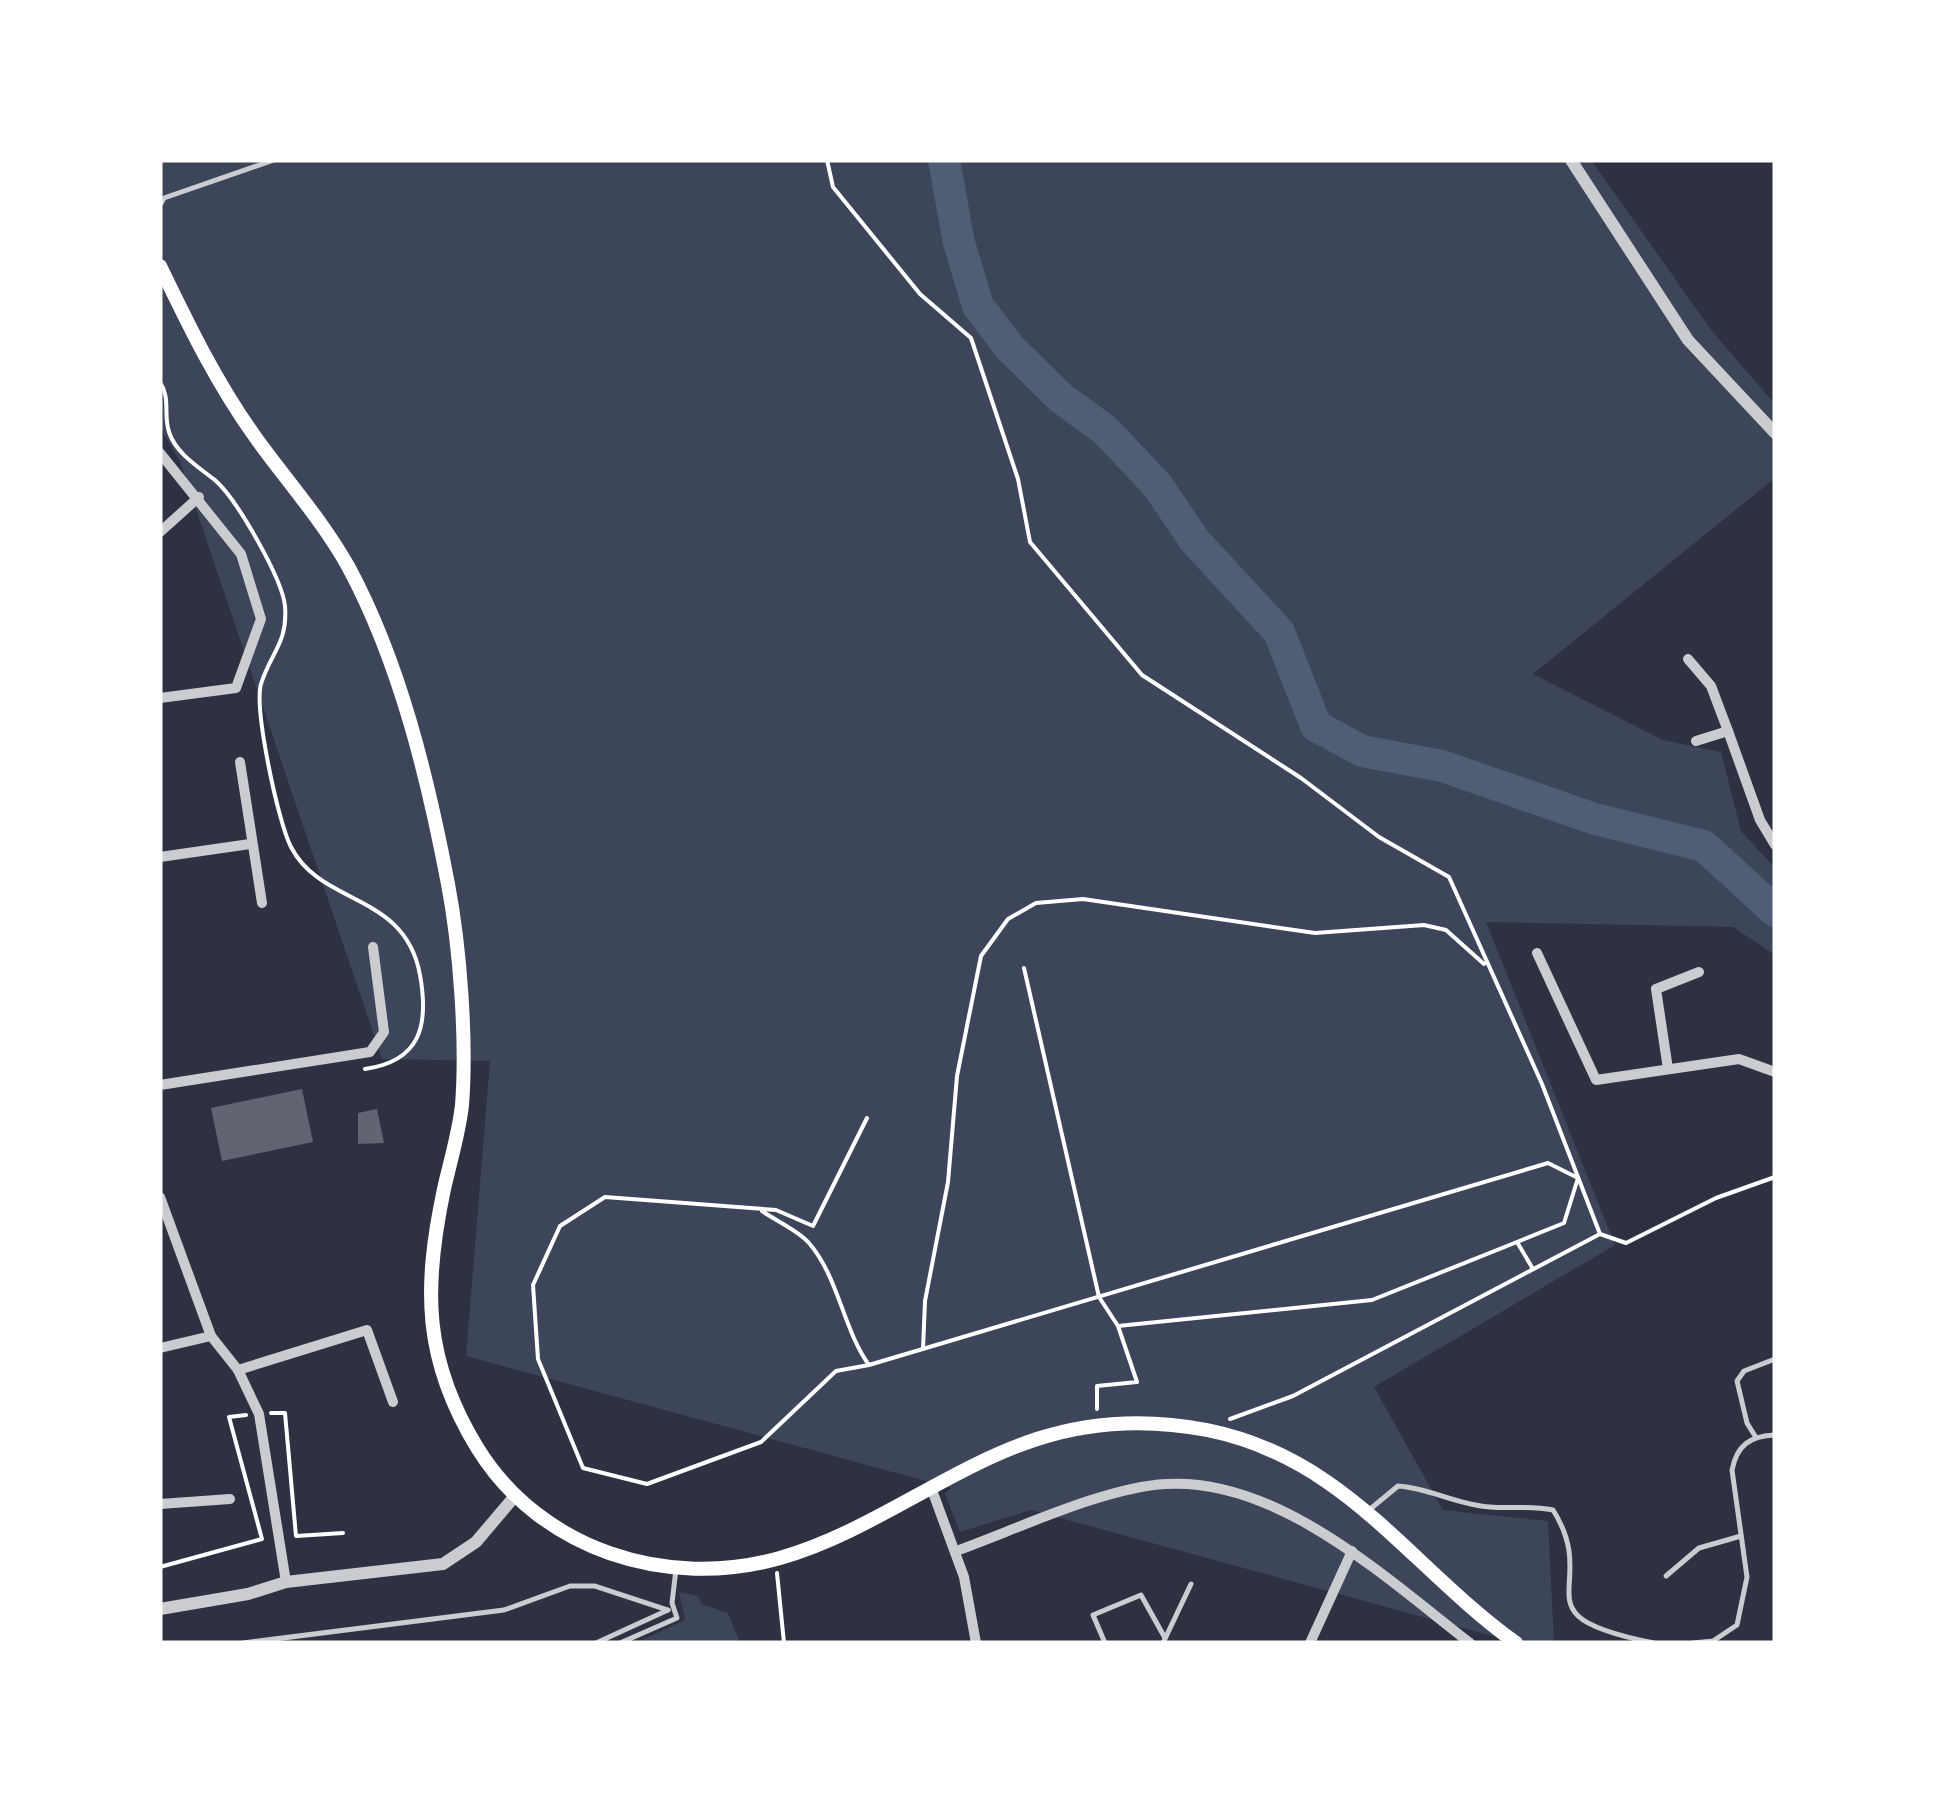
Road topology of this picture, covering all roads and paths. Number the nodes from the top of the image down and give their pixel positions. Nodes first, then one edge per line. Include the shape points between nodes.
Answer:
1 (274, 160) edge
2 (827, 160) edge
3 (1571, 160) edge
4 (160, 206) edge
5 (160, 266) edge
6 (160, 382) edge
7 (1775, 433) edge
8 (160, 453) edge
9 (199, 497) junction
10 (160, 532) edge
11 (1688, 659) dead end
12 (160, 698) edge
13 (1728, 731) junction
14 (1696, 741) dead end
15 (240, 762) dead end
16 (250, 844) junction
17 (1775, 845) edge
18 (160, 857) edge
19 (262, 903) dead end
20 (373, 947) dead end
21 (1537, 952) dead end
22 (1488, 966) junction
23 (1024, 968) dead end
24 (1699, 972) dead end
25 (1775, 1052) edge
26 (1668, 1069) junction
27 (1771, 1069) edge
28 (352, 1070) dead end
29 (160, 1085) edge
30 (866, 1118) dead end
31 (1775, 1177) edge
32 (1578, 1178) junction
33 (160, 1197) edge
34 (758, 1208) junction
35 (1600, 1234) junction
36 (1518, 1242) junction
37 (1533, 1269) junction
38 (1099, 1297) junction
39 (1118, 1326) junction
40 (211, 1336) junction
41 (160, 1348) edge
42 (923, 1349) junction
43 (1775, 1359) edge
44 (869, 1365) junction
45 (238, 1370) junction
46 (393, 1402) dead end
47 (1096, 1425) junction
48 (1204, 1430) junction
49 (1775, 1435) edge
50 (1754, 1436) junction
51 (932, 1490) junction
52 (515, 1496) junction
53 (230, 1500) dead end
54 (160, 1504) edge
55 (1369, 1510) junction
56 (1741, 1536) junction
57 (956, 1551) junction
58 (1352, 1551) junction
59 (775, 1558) junction
60 (676, 1566) junction
61 (1666, 1576) dead end
62 (286, 1582) junction
63 (1191, 1584) dead end
64 (670, 1607) junction
65 (160, 1609) edge
66 (1164, 1641) edge
67 (244, 1643) edge
68 (596, 1643) edge
69 (620, 1643) edge
70 (784, 1643) edge
71 (976, 1643) edge
72 (1105, 1643) edge
73 (1310, 1643) edge
74 (1470, 1643) edge
75 (1516, 1643) edge
76 (1654, 1643) edge
77 (1693, 1643) edge

1 - 4 lane via 164,198
2 - 22 path via 832,187 920,294 970,338 1018,479 1030,542 1142,674 1379,837 1449,877
3 - 7 street via 1688,340
5 - 52 main road via 206,362 347,565 372,616 416,747 450,889 464,1048 462,1110 429,1265 430,1323 452,1399 480,1452
6 - 28 path via 168,394 169,433 194,466 219,483 278,574 284,641 260,686 262,732 291,847 315,875 379,910 404,932 419,970 425,1012 416,1043 390,1065
8 - 9 street
9 - 10 street
9 - 12 street via 242,554 261,619 236,688
11 - 13 street via 1711,686
13 - 14 street
13 - 17 street
15 - 16 street
16 - 18 street
16 - 19 street
20 - 29 street via 384,1032 370,1052
21 - 26 street via 1596,1080
22 - 32 path
22 - 42 path via 1446,930 1424,926 1314,933 1083,899 1036,903 1008,919 981,956 957,1076
23 - 38 path
24 - 26 street via 1656,989
25 - 27 street
26 - 27 street via 1739,1059
30 - 34 path via 813,1226
31 - 35 path via 1626,1243
32 - 35 path
32 - 36 path via 1564,1223
32 - 38 path via 1548,1163
33 - 40 street
34 - 44 path via 808,1242
34 - 44 path via 605,1197 560,1226 533,1285 538,1359 583,1468 647,1484 761,1442 836,1371
35 - 37 path
36 - 37 path
36 - 39 path via 1372,1300
37 - 48 path via 1292,1396
38 - 39 path
38 - 42 path
39 - 47 path via 1136,1382 1097,1386
40 - 41 street
40 - 45 street
42 - 44 path
43 - 50 lane via 1738,1380
45 - 46 street via 367,1330
45 - 62 street via 258,1414
47 - 48 main road
47 - 51 main road via 1030,1440
48 - 55 main road via 1281,1453
49 - 50 lane
50 - 56 lane via 1735,1453 1732,1470
51 - 57 street
51 - 59 main road
52 - 60 main road via 576,1543 628,1562
52 - 62 street via 476,1542 443,1564
53 - 54 street
55 - 75 main road via 1452,1595
55 - 76 lane via 1398,1486 1491,1507 1553,1510 1564,1528 1572,1610 1601,1632
56 - 61 lane via 1700,1548
56 - 77 lane via 1747,1576 1738,1626 1713,1641
57 - 58 street via 1165,1484 1244,1495
57 - 71 street
58 - 73 street
58 - 74 street
59 - 60 main road
59 - 70 path
60 - 64 lane
62 - 65 street
63 - 66 lane
64 - 67 lane via 595,1586 570,1586 504,1610
64 - 68 lane
64 - 69 lane via 677,1618
66 - 72 lane via 1140,1595 1093,1616

